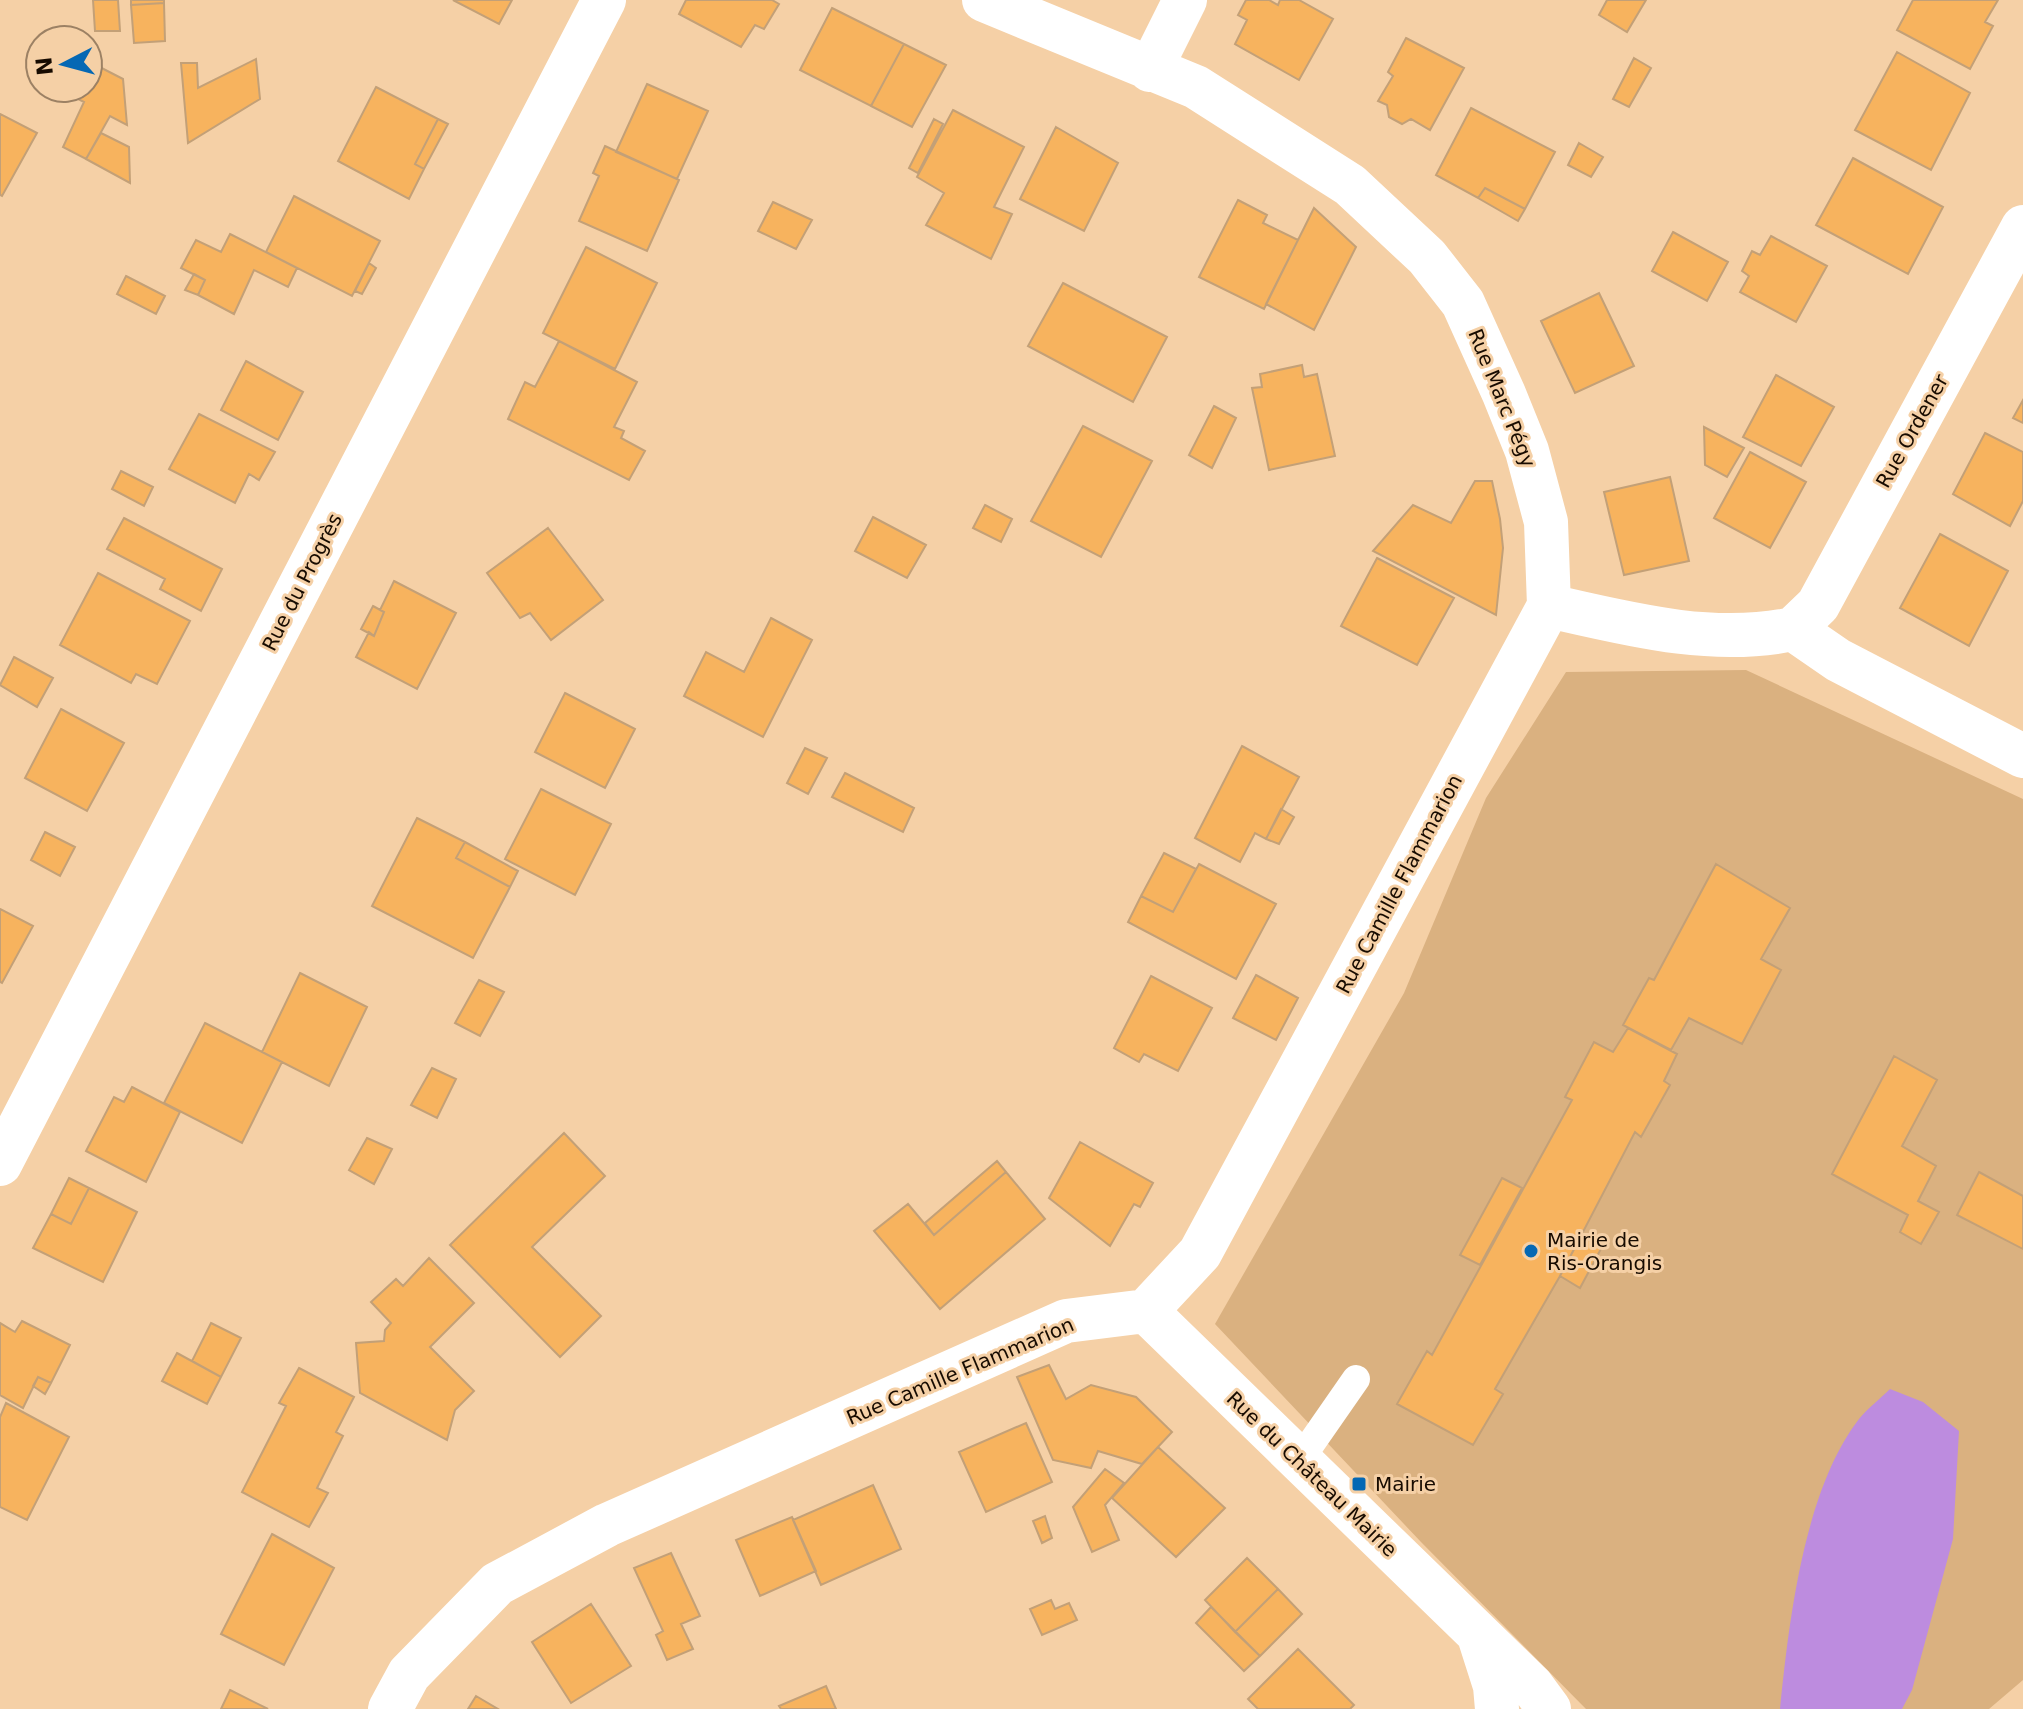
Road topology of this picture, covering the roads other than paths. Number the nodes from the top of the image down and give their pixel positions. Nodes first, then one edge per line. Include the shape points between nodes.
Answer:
1 (604, 0) edge
2 (984, 0) edge
3 (1185, 0) edge
4 (1150, 70) junction
5 (2023, 227) edge
6 (1549, 606) junction
7 (1793, 629) junction
8 (2023, 756) edge
9 (0, 1164) edge
10 (1146, 1311) junction
11 (1356, 1379) dead end
12 (1299, 1461) junction
13 (1521, 1703) edge
14 (390, 1709) edge

1 - 9 street, Rue du Progrès
2 - 4 street, Rue Marc Pégy
3 - 4 street
4 - 6 street, Rue Marc Pégy via 1196,87 1350,185 1427,257 1463,303 1527,451 1546,522
5 - 7 street, Rue Ordener via 1818,605
6 - 7 street via 1659,630 1763,635
6 - 10 street, Rue Camille Flammarion via 1200,1253
7 - 8 street via 1838,660
10 - 12 street, Rue du Château Mairie
10 - 14 street, Rue Camille Flammarion via 1066,1321 607,1525 497,1584 409,1674
11 - 12 lane
12 - 13 street, Rue du Château Mairie via 1479,1636

